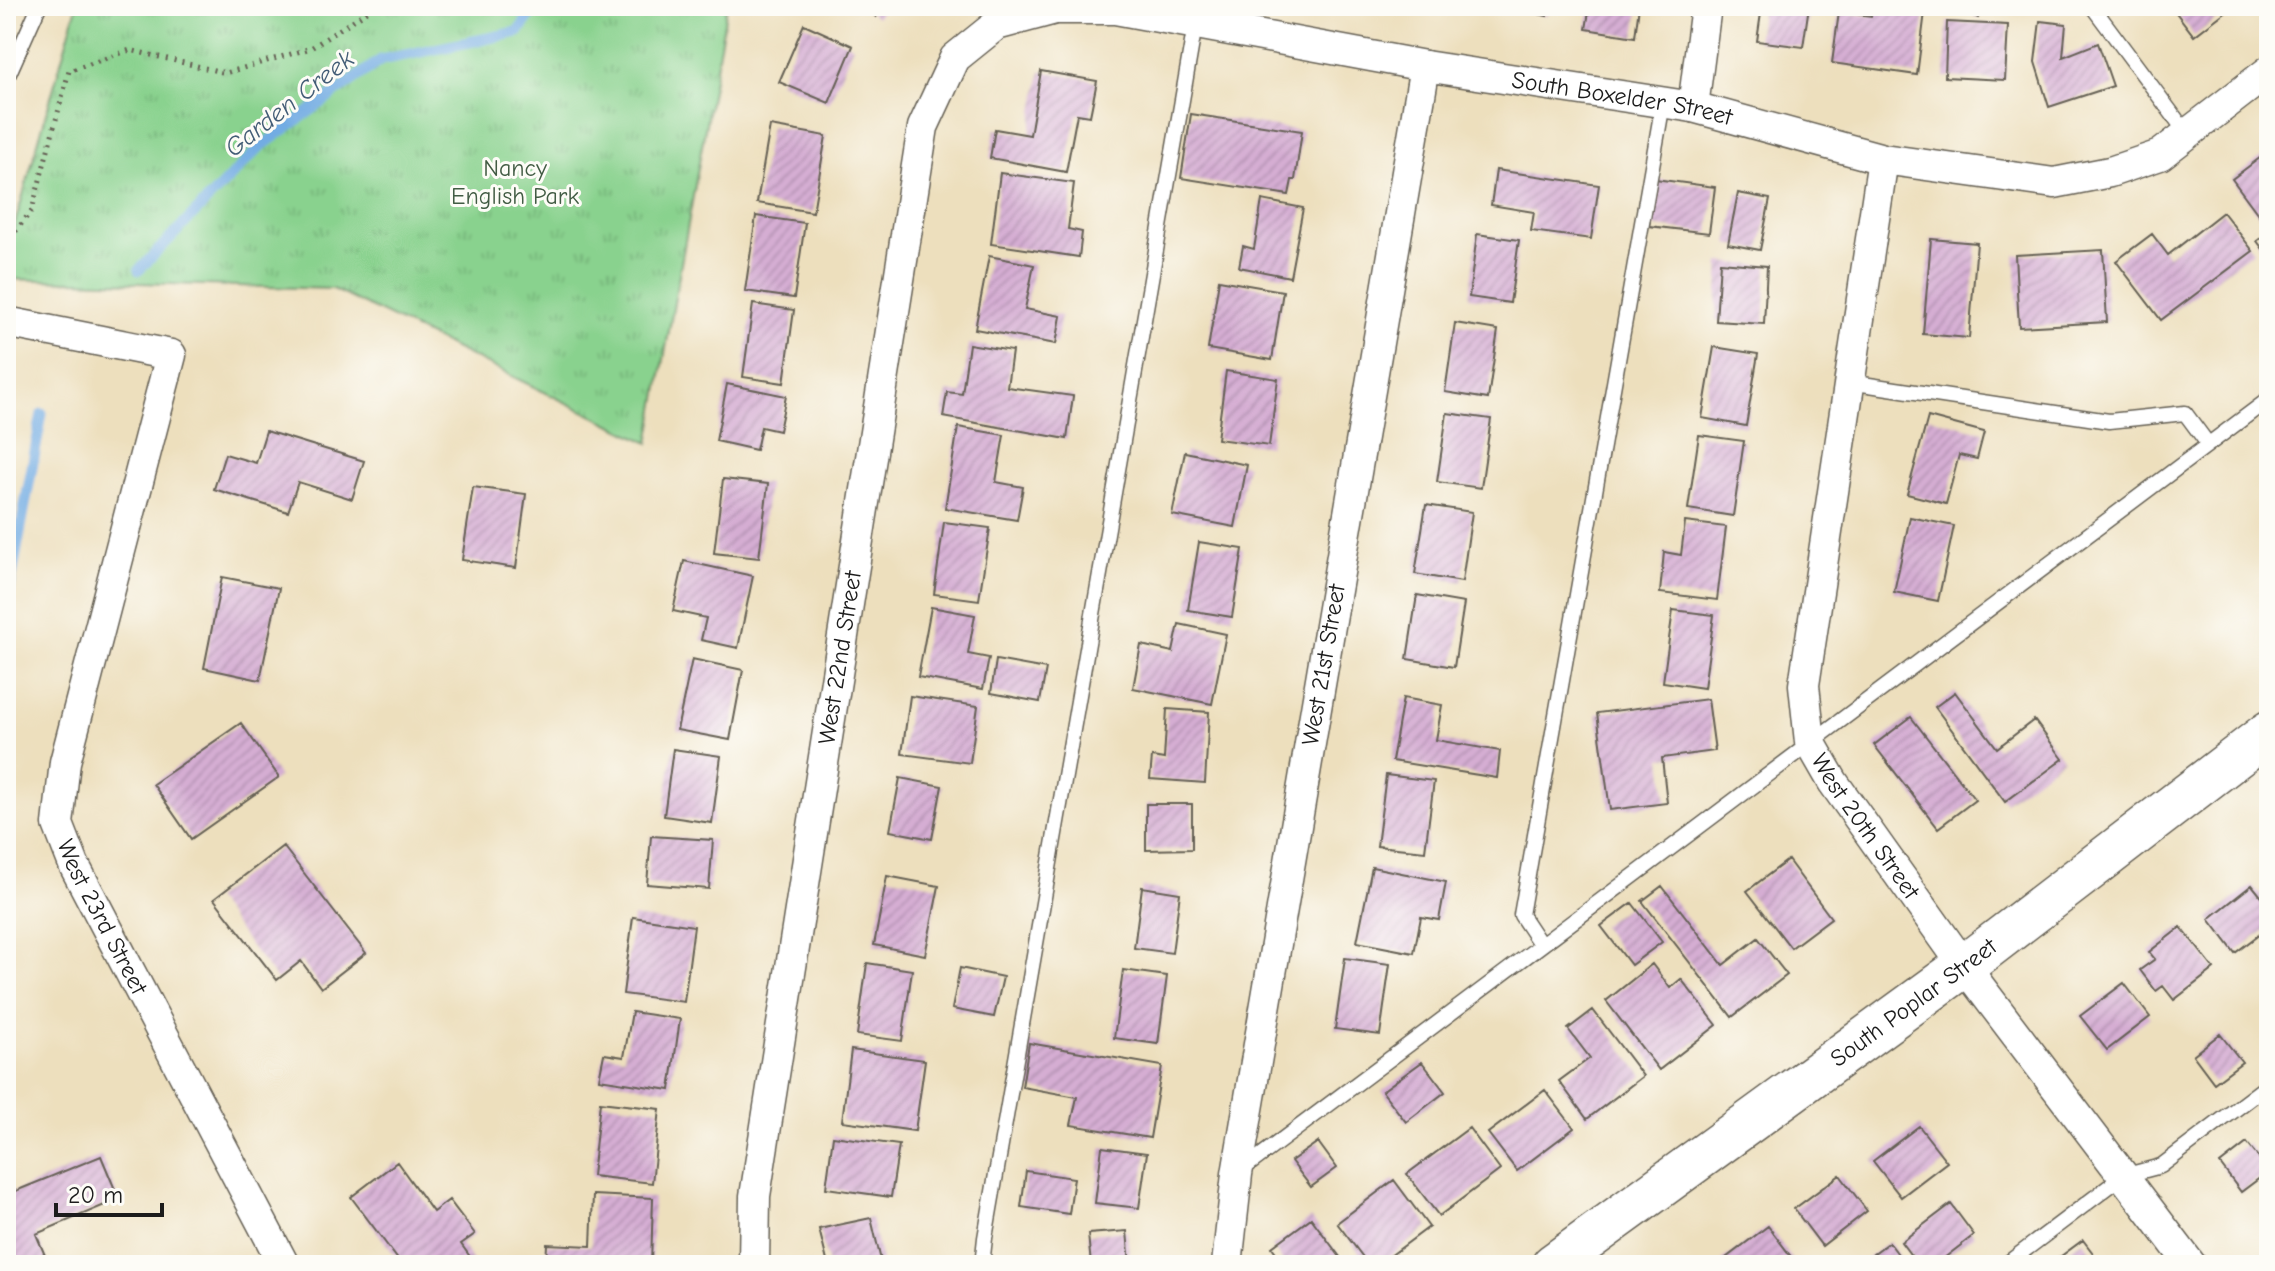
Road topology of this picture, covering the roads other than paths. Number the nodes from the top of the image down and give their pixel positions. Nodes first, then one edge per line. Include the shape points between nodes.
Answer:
1 (39, 6) edge
2 (1706, 6) edge
3 (2092, 6) edge
4 (1195, 25) junction
5 (955, 58) joint
6 (1425, 66) junction
7 (2269, 71) edge
8 (6, 80) edge
9 (1663, 103) junction
10 (1693, 107) junction
11 (2188, 135) junction
12 (1883, 159) junction
13 (6, 322) edge
14 (1849, 382) junction
15 (2269, 399) edge
16 (2208, 444) junction
17 (2269, 732) edge
18 (1810, 742) junction
19 (1541, 945) junction
20 (1964, 966) junction
21 (2269, 1084) edge
22 (1237, 1174) junction
23 (2123, 1176) junction
24 (284, 1265) edge
25 (754, 1265) edge
26 (982, 1265) edge
27 (1227, 1265) edge
28 (1553, 1265) edge
29 (2005, 1265) edge
30 (2191, 1265) edge

1 - 8 lane
2 - 10 street
3 - 11 lane
4 - 5 street, South Boxelder Street via 1115,9 1055,9 996,25
4 - 6 street, South Boxelder Street
4 - 26 lane
5 - 25 street, West 22nd Street via 923,127 755,1196
6 - 9 street, South Boxelder Street
6 - 22 street, West 21st Street
7 - 11 street, South Boxelder Street
9 - 10 street, South Boxelder Street
9 - 19 lane via 1521,915
10 - 12 street, South Boxelder Street
11 - 12 street, South Boxelder Street via 2160,155 2054,183
12 - 14 street, West 20th Street
13 - 24 street, West 23rd Street via 171,355 65,762 58,824 74,865
14 - 16 lane via 2109,421 2185,413
14 - 18 street, West 20th Street via 1804,685
15 - 16 lane
16 - 18 lane
17 - 20 main road, South Poplar Street
18 - 19 lane
18 - 20 street, West 20th Street
19 - 22 lane
20 - 23 street, West 20th Street
20 - 28 main road, South Poplar Street
21 - 23 lane via 2161,1166
22 - 27 street, West 21st Street
23 - 29 lane
23 - 30 street, West 20th Street

